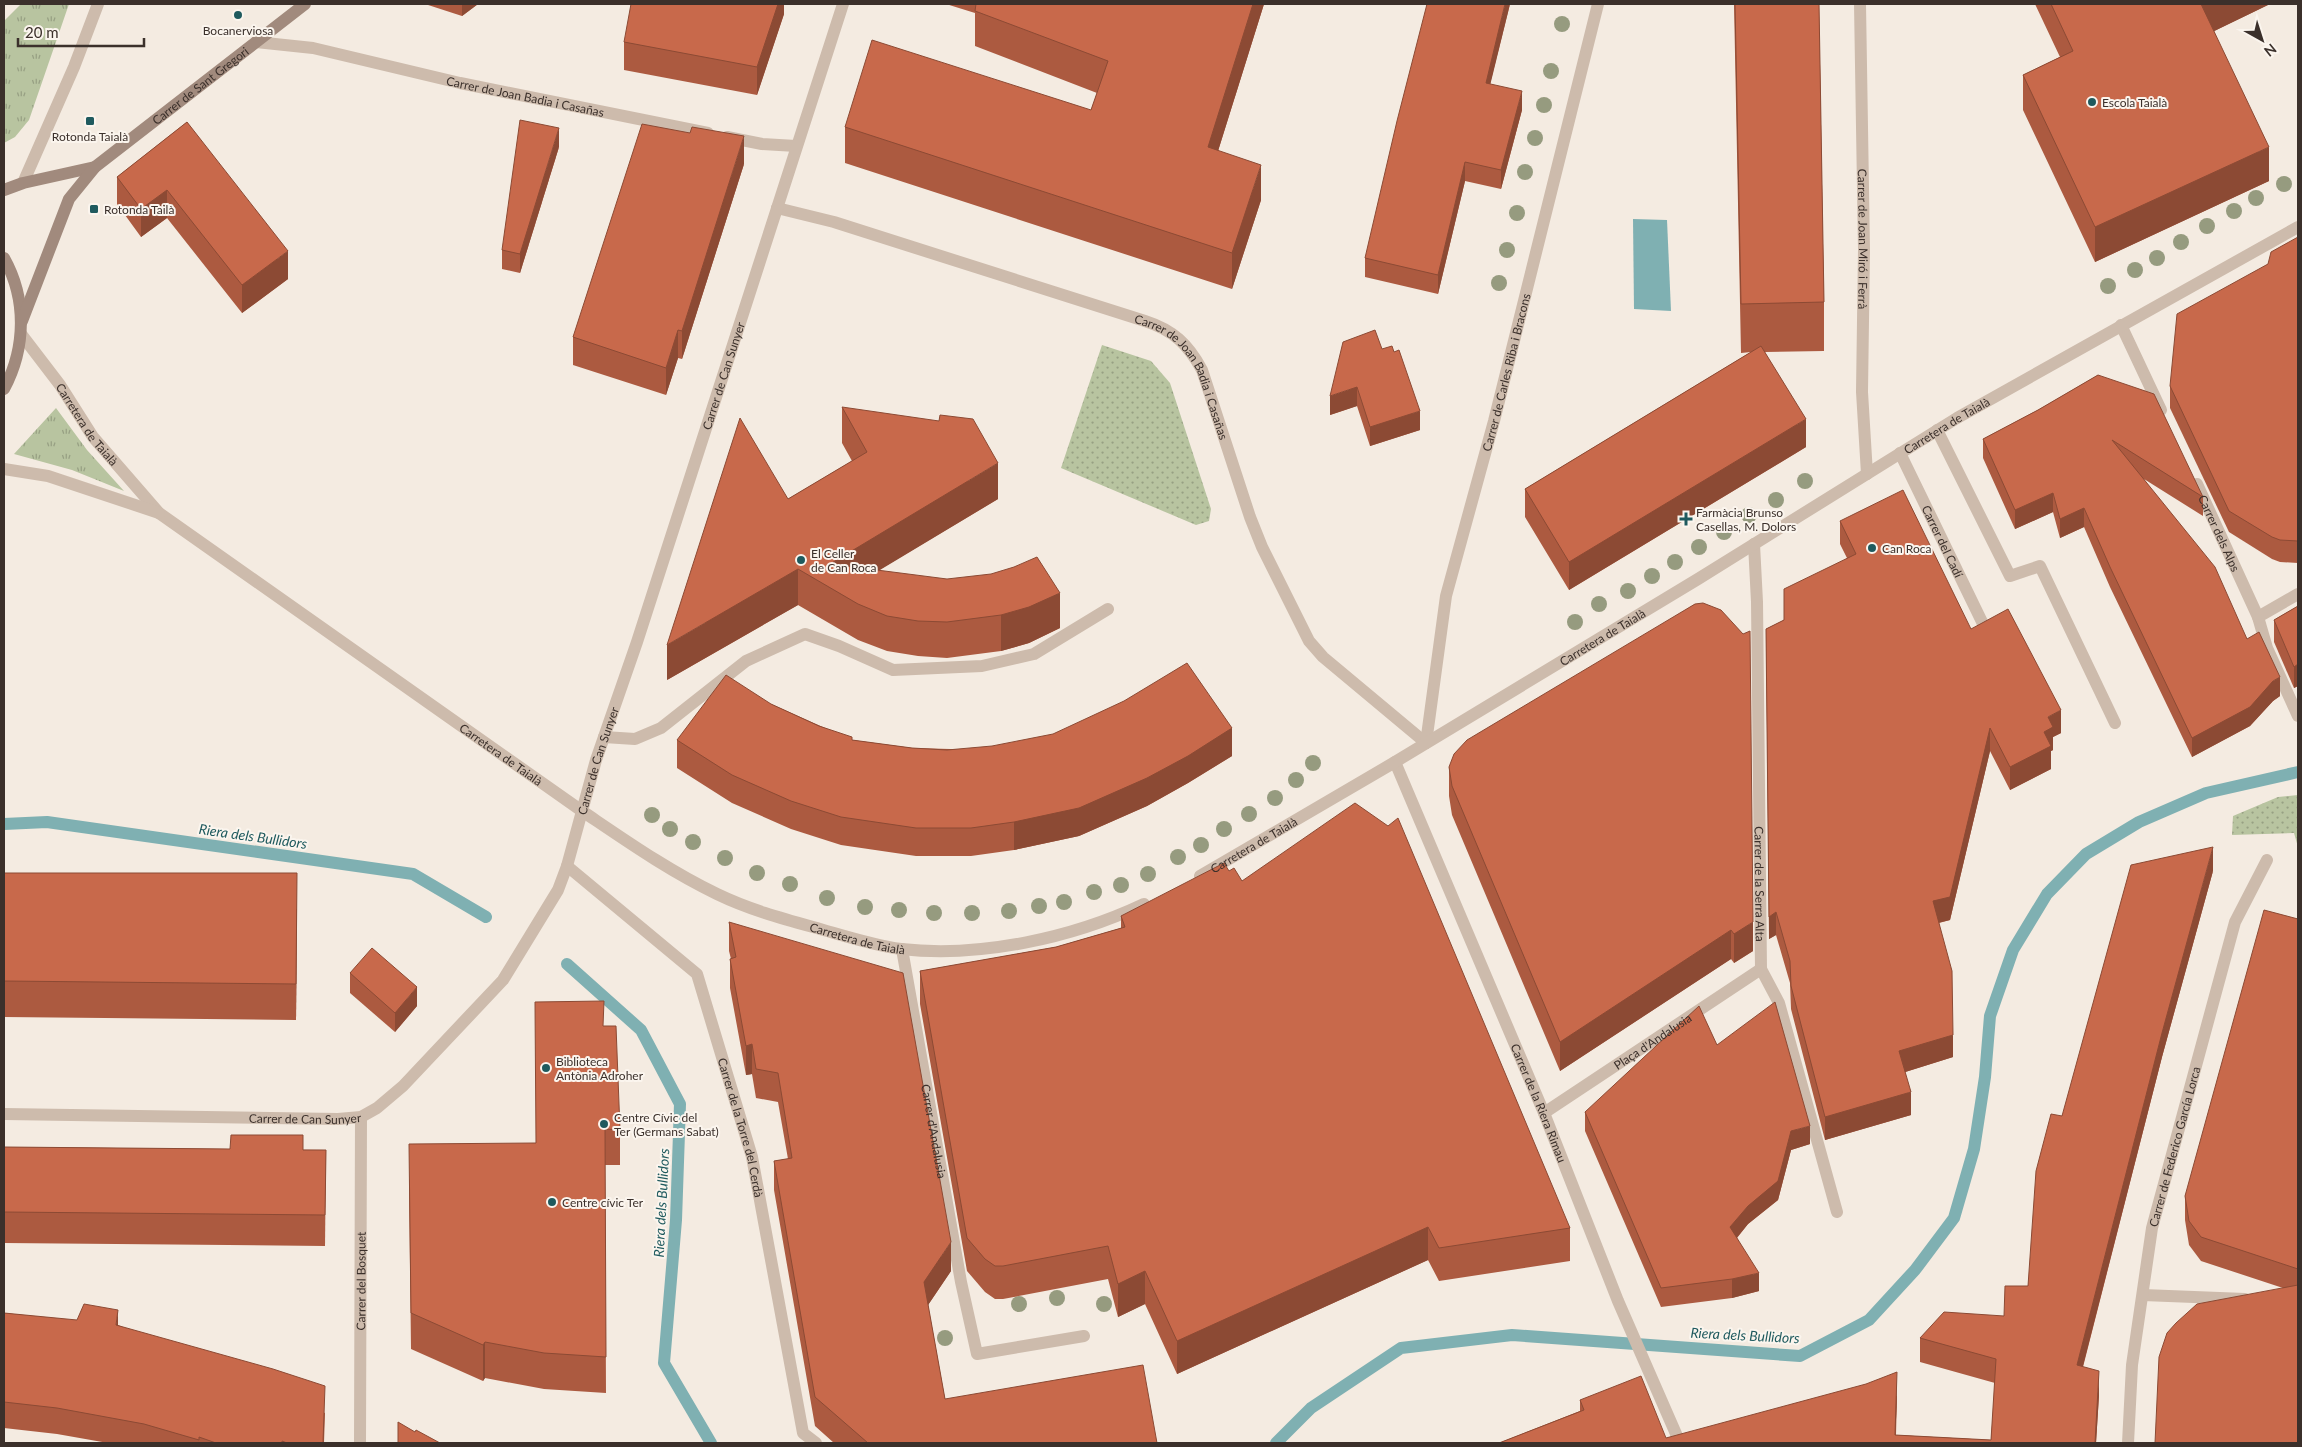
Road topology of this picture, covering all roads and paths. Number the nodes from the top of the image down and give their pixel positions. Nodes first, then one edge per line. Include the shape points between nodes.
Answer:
1 (98, 4) edge
2 (305, 4) edge
3 (843, 4) edge
4 (1598, 4) edge
5 (1860, 4) edge
6 (256, 42) junction
7 (796, 146) junction
8 (95, 167) junction
9 (23, 183) junction
10 (4, 190) edge
11 (777, 208) junction
12 (2298, 227) edge
13 (4, 258) edge
14 (2121, 325) junction
15 (21, 327) junction
16 (4, 389) edge
17 (2168, 422) edge
18 (1937, 430) junction
19 (1900, 453) junction
20 (4, 469) edge
21 (1867, 474) junction
22 (2192, 475) edge
23 (159, 513) junction
24 (1754, 544) junction
25 (2298, 594) edge
26 (1108, 610) dead end
27 (2258, 617) junction
28 (1985, 628) edge
29 (2298, 716) edge
30 (2115, 723) dead end
31 (604, 737) junction
32 (1426, 743) junction
33 (1395, 762) junction
34 (582, 811) junction
35 (2268, 860) dead end
36 (567, 866) junction
37 (1188, 882) edge
38 (1157, 898) edge
39 (902, 949) junction
40 (1761, 969) junction
41 (1544, 1113) junction
42 (4, 1114) edge
43 (362, 1117) junction
44 (1837, 1212) dead end
45 (2143, 1295) junction
46 (2260, 1299) edge
47 (1084, 1336) dead end
48 (360, 1443) edge
49 (816, 1443) edge
50 (1680, 1443) edge
51 (2128, 1443) edge

1 - 9 street
2 - 6 main road, Carrer de Sant Gregori
3 - 7 street, Carrer de Can Sunyer
4 - 32 street, Carrer de Carles Riba i Bracons via 1446,596
5 - 21 street, Carrer de Joan Miró i Ferrà via 1864,250 1862,392
6 - 7 street, Carrer de Joan Badia i Casañas via 314,48 460,83 762,144
6 - 8 main road, Carrer de Sant Gregori
7 - 11 street, Carrer de Can Sunyer
8 - 9 main road, Carrer de Sant Gregori
8 - 15 main road, Carrer de Sant Gregori via 70,199
9 - 10 main road, Carrer de Sant Gregori
11 - 31 street, Carrer de Can Sunyer
11 - 32 street, Carrer de Joan Badia i Casañas via 834,222 1145,321 1163,327 1179,338 1193,353 1202,370 1262,547 1309,641 1323,657
12 - 14 street, Carretera de Taialà
13 - 15 main road via 19,300
14 - 17 street
14 - 18 street, Carretera de Taialà
15 - 16 main road via 14,368
15 - 23 street, Carretera de Taialà via 93,437
18 - 19 street, Carretera de Taialà
18 - 30 street via 2010,576 2040,566
19 - 21 street, Carretera de Taialà
19 - 28 street, Carrer del Cadí
20 - 23 street, Carretera de Taialà via 48,476
21 - 24 street, Carretera de Taialà
22 - 27 street, Carrer dels Alps
23 - 34 street, Carretera de Taialà
24 - 32 street, Carretera de Taialà
24 - 40 street, Carrer de la Serra Alta
25 - 27 street
26 - 31 street via 1034,654 982,666 893,670 805,634 746,661 662,728 635,738
27 - 29 street, Carrer dels Alps via 2267,648
31 - 34 street, Carrer de Can Sunyer
32 - 33 street, Carretera de Taialà
33 - 37 street, Carretera de Taialà
33 - 41 street, Carrer de la Riera Rimau
34 - 36 street, Carrer de Can Sunyer
34 - 39 street, Carretera de Taialà via 641,851 724,897 855,940
35 - 45 street, Carrer de Federico García Lorca via 2235,922 2152,1228
36 - 43 street, Carrer de Can Sunyer via 558,890 503,980 403,1086
36 - 49 street, Carrer de la Torre del Cerdà via 697,974 752,1157 803,1433
38 - 39 street, Carretera de Taialà via 1071,932 1023,943 978,949
39 - 47 street, Carrer d'Andalusia via 961,1282 978,1354
40 - 41 street, Plaça d'Andalusia
40 - 44 street, Carrer de la Serra Alta via 1779,1003
41 - 50 street, Carrer de la Riera Rimau via 1618,1302
42 - 43 street, Carrer de Can Sunyer
43 - 48 street, Carrer del Bosquet
45 - 46 street
45 - 51 street, Carrer de Federico García Lorca via 2132,1365

